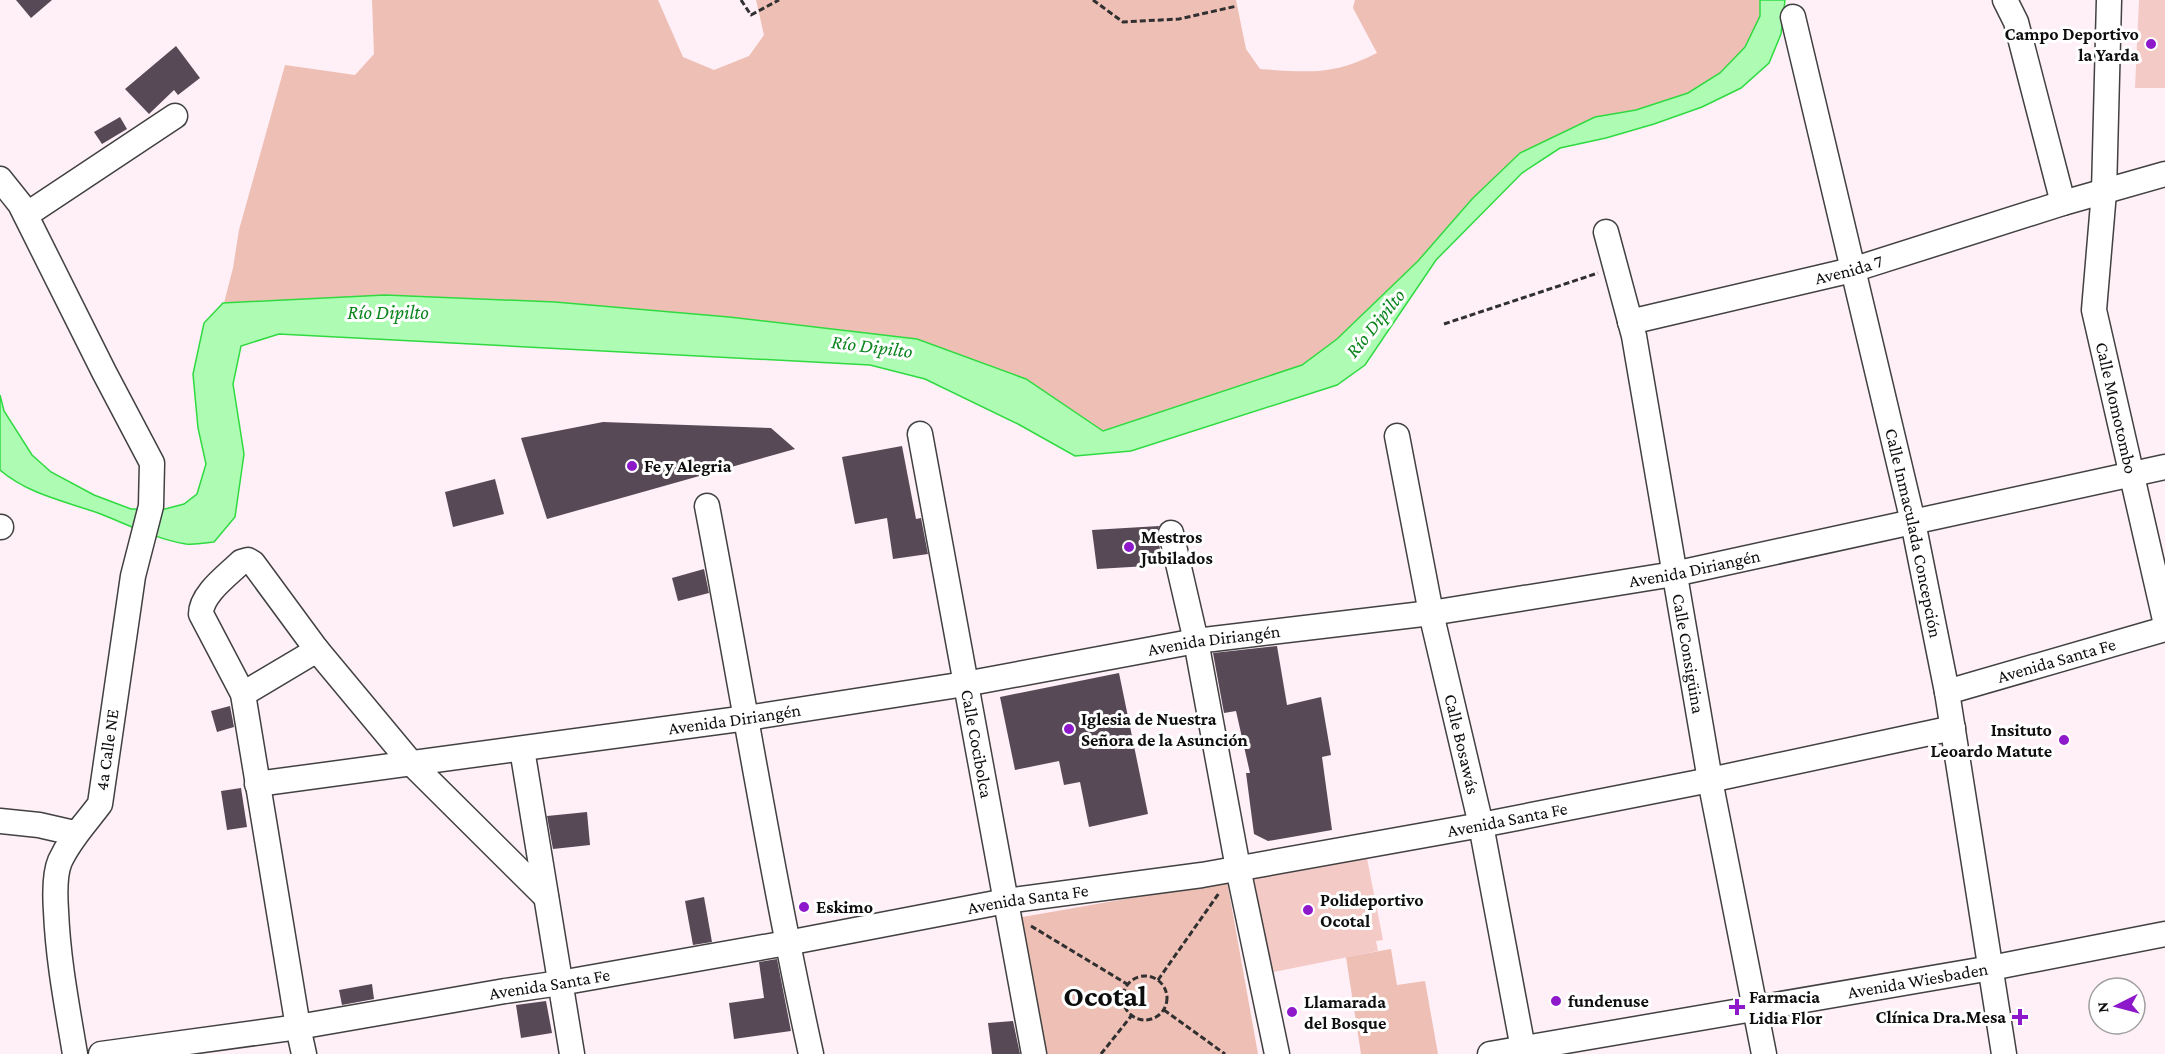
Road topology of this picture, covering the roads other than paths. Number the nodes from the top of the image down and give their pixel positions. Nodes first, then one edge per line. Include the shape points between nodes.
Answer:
1 (2005, 0) edge
2 (2109, 0) edge
3 (1793, 17) dead end
4 (175, 116) dead end
5 (2165, 174) edge
6 (0, 179) edge
7 (2104, 192) junction
8 (2063, 203) junction
9 (26, 215) junction
10 (1606, 232) dead end
11 (1852, 270) junction
12 (1630, 322) junction
13 (920, 434) dead end
14 (1397, 436) dead end
15 (2165, 466) edge
16 (2133, 474) junction
17 (707, 506) dead end
18 (1913, 522) junction
19 (1171, 533) dead end
20 (1674, 574) junction
21 (1431, 613) junction
22 (2165, 620) edge
23 (2165, 629) edge
24 (1196, 641) junction
25 (317, 650) junction
26 (965, 684) junction
27 (1947, 692) junction
28 (243, 694) junction
29 (747, 718) junction
30 (1953, 728) junction
31 (522, 749) junction
32 (411, 763) junction
33 (1710, 780) junction
34 (257, 784) junction
35 (0, 821) edge
36 (1480, 825) junction
37 (75, 834) junction
38 (1238, 868) junction
39 (546, 897) junction
40 (1006, 901) junction
41 (2165, 934) edge
42 (787, 943) junction
43 (1991, 968) junction
44 (560, 983) junction
45 (1756, 1007) junction
46 (298, 1027) junction
47 (1524, 1051) edge
48 (75, 1054) edge
49 (101, 1054) edge
50 (304, 1054) edge
51 (572, 1054) edge
52 (811, 1054) edge
53 (1034, 1054) edge
54 (1277, 1054) edge
55 (1490, 1054) edge
56 (1764, 1054) edge
57 (2004, 1054) edge

1 - 8 street via 2016,22
2 - 7 street, Calle Momotombo
3 - 11 street, Calle Inmaculada Concepción
4 - 9 street
5 - 7 street
6 - 9 street
7 - 8 street, Avenida 7
7 - 16 street, Calle Momotombo via 2094,310
8 - 11 street, Avenida 7
9 - 37 street, 4a Calle NE via 152,463 151,506 133,576 100,804
10 - 12 street, Calle Consigüina
11 - 12 street, Avenida 7
11 - 18 street, Calle Inmaculada Concepción
12 - 20 street, Calle Consigüina
13 - 26 street, Calle Cocibolca
14 - 21 street, Calle Bosawás
15 - 16 street, Avenida Diriangén
16 - 18 street, Avenida Diriangén
16 - 22 street, Calle Momotombo
17 - 29 street
18 - 20 street, Avenida Diriangén
18 - 27 street, Calle Inmaculada Concepción
19 - 24 street
20 - 21 street, Avenida Diriangén
20 - 33 street, Calle Consigüina
21 - 24 street, Avenida Diriangén
21 - 36 street, Calle Bosawás
23 - 27 street, Avenida Santa Fe
24 - 26 street, Avenida Diriangén
24 - 38 street
25 - 28 street
25 - 28 street via 253,563 241,562 206,598 201,614
25 - 32 street
26 - 29 street, Avenida Diriangén
26 - 40 street, Calle Cocibolca
27 - 30 street, Calle Inmaculada Concepción
28 - 34 street
29 - 31 street, Avenida Diriangén
29 - 42 street
30 - 33 street, Avenida Santa Fe
30 - 43 street, Calle Inmaculada Concepción
31 - 32 street, Avenida Diriangén
31 - 39 street
32 - 34 street, Avenida Diriangén
32 - 39 street
33 - 36 street, Avenida Santa Fe
33 - 45 street, Calle Consigüina
34 - 46 street
35 - 37 street
36 - 38 street, Avenida Santa Fe
36 - 47 street, Calle Bosawás
37 - 48 street, 4a Calle NE via 59,863 55,894 58,955
38 - 40 street, Avenida Santa Fe
38 - 54 street
39 - 44 street
40 - 42 street, Avenida Santa Fe
40 - 53 street, Calle Cocibolca
41 - 43 street, Avenida Wiesbaden
42 - 44 street, Avenida Santa Fe
42 - 52 street
43 - 45 street, Avenida Wiesbaden
43 - 57 street, Calle Inmaculada Concepción
44 - 46 street, Avenida Santa Fe
44 - 51 street
45 - 47 street, Avenida Wiesbaden
45 - 56 street, Calle Consigüina
46 - 49 street, Avenida Santa Fe
46 - 50 street
47 - 55 street, Avenida Wiesbaden

